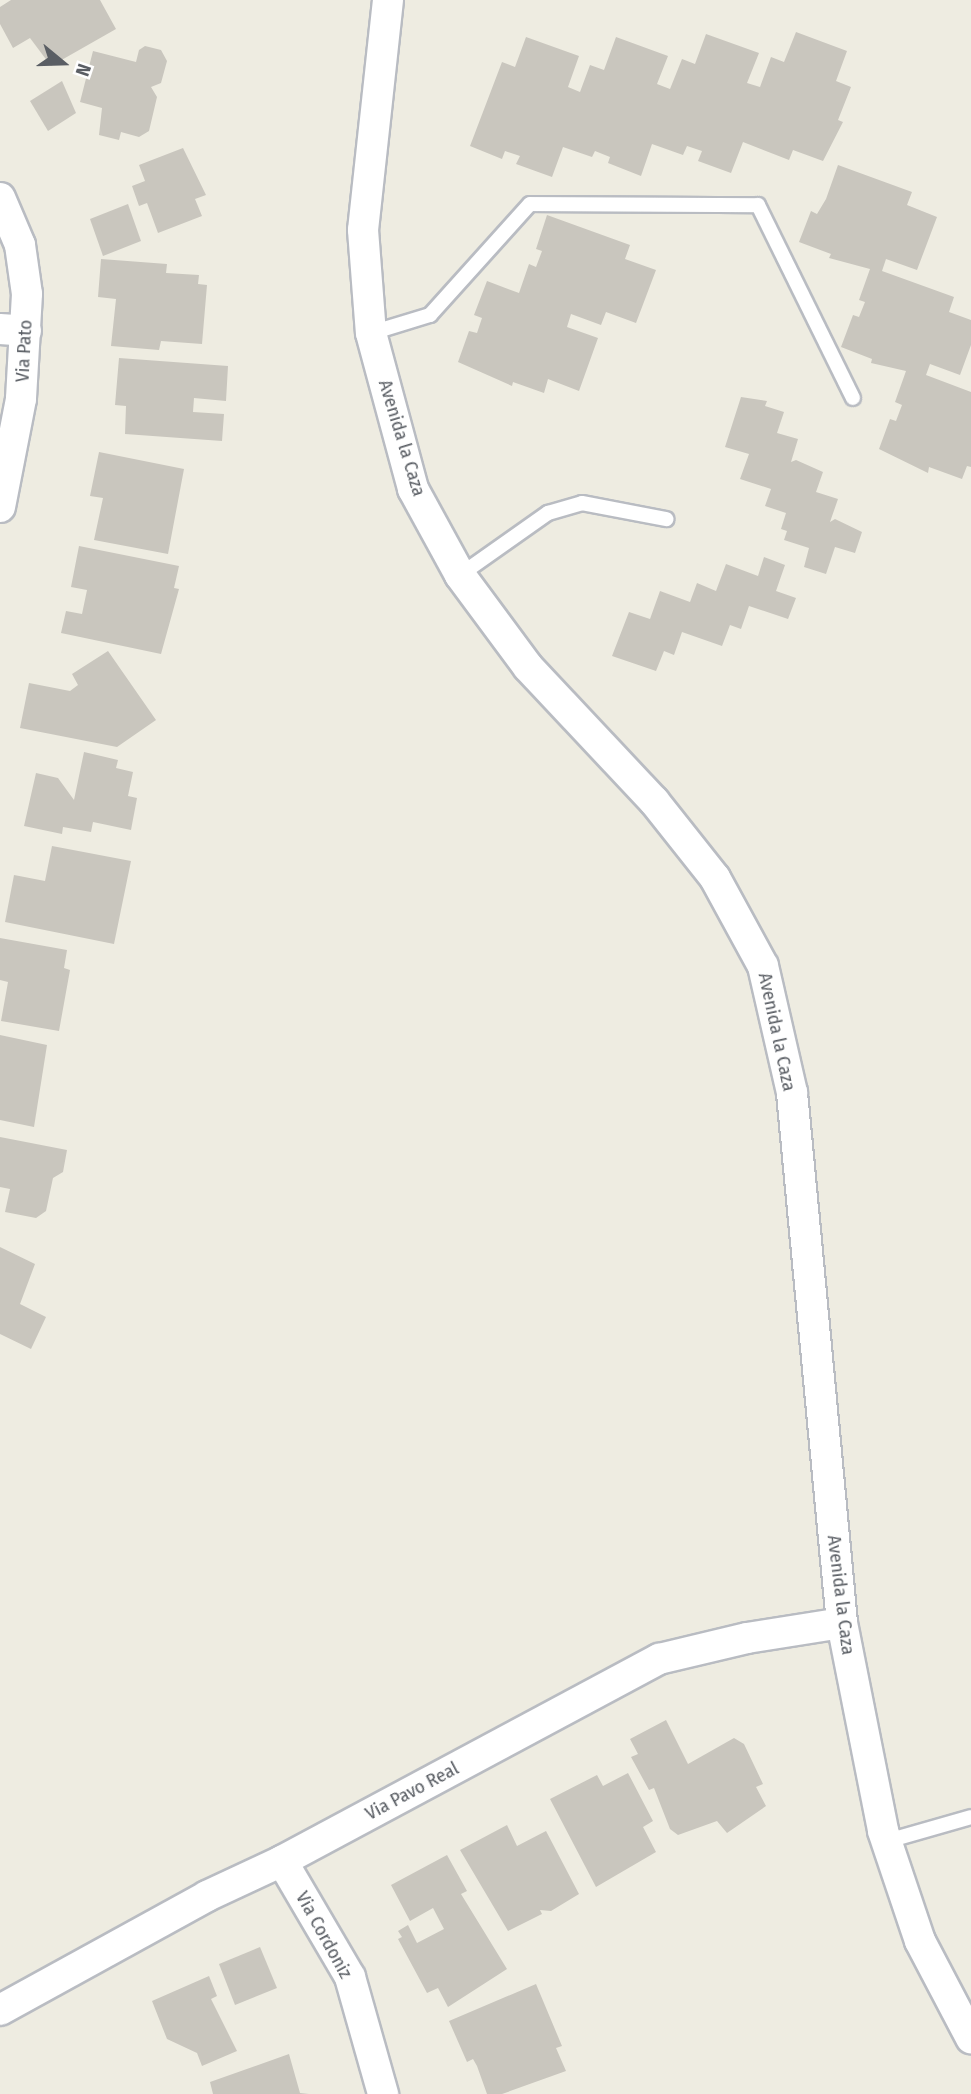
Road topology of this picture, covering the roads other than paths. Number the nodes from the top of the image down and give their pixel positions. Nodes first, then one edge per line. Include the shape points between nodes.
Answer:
1 (388, 0) edge
2 (0, 198) edge
3 (13, 330) edge
4 (371, 332) junction
5 (853, 398) dead end
6 (0, 507) edge
7 (666, 519) dead end
8 (460, 575) junction
9 (842, 1623) junction
10 (971, 1817) edge
11 (887, 1841) junction
12 (282, 1861) junction
13 (0, 2010) edge
14 (971, 2038) edge
15 (383, 2094) edge

1 - 4 street, Avenida la Caza via 363,230
2 - 3 street, Via Pato via 20,245
3 - 6 street, Via Pato via 21,399
4 - 5 lane via 430,315 530,204 758,205
4 - 8 street, Avenida la Caza via 413,489
7 - 8 lane via 582,503 548,513
8 - 9 street, Avenida la Caza via 528,667 654,801 715,878 763,966 792,1093
9 - 11 street, Avenida la Caza
9 - 12 street, Via Pavo Real via 747,1638 659,1659
10 - 11 lane
11 - 14 street, Avenida la Caza via 920,1941
12 - 13 street, Via Pavo Real via 207,1896
12 - 15 street, Via Cordoniz via 350,1977

